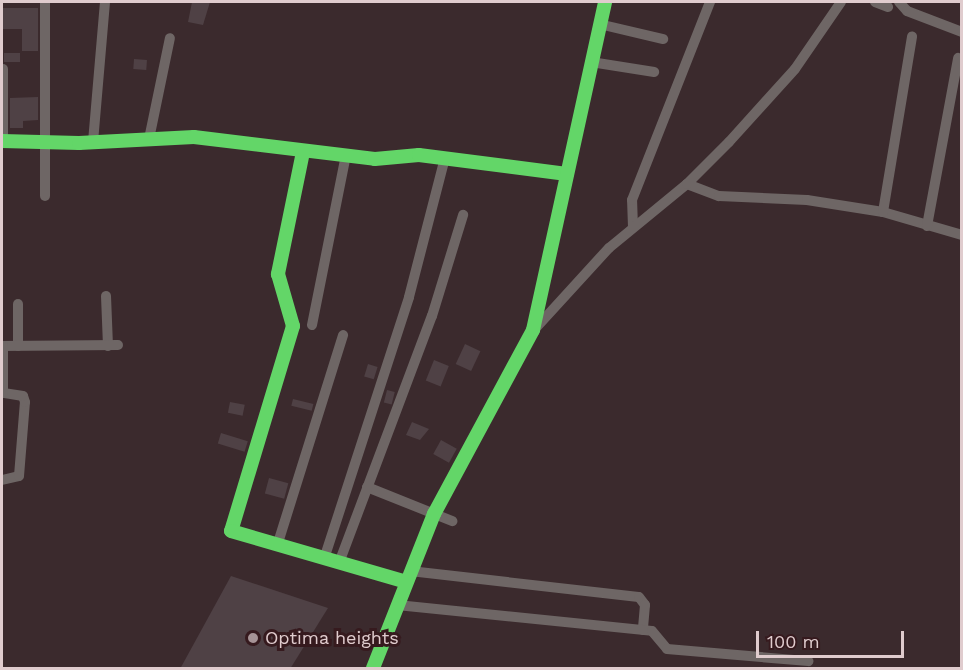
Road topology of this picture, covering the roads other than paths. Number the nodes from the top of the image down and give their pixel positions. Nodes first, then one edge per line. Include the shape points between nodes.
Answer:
1 (45, 2) edge
2 (105, 2) edge
3 (605, 2) edge
4 (710, 2) edge
5 (841, 2) edge
6 (875, 2) edge
7 (899, 2) edge
8 (888, 7) dead end
9 (599, 24) junction
10 (962, 32) edge
11 (912, 36) dead end
12 (170, 38) dead end
13 (663, 39) dead end
14 (958, 58) dead end
15 (591, 62) junction
16 (3, 69) edge
17 (654, 72) dead end
18 (149, 139) junction
19 (2, 141) edge
20 (46, 142) junction
21 (93, 142) junction
22 (303, 152) junction
23 (346, 155) junction
24 (445, 158) junction
25 (567, 174) junction
26 (687, 184) junction
27 (45, 196) dead end
28 (883, 212) junction
29 (463, 215) dead end
30 (927, 226) junction
31 (633, 227) junction
32 (962, 235) edge
33 (106, 296) dead end
34 (18, 304) dead end
35 (312, 325) dead end
36 (533, 330) junction
37 (343, 335) dead end
38 (2, 346) edge
39 (18, 346) junction
40 (2, 480) edge
41 (367, 487) junction
42 (434, 514) junction
43 (452, 521) dead end
44 (277, 546) junction
45 (324, 559) junction
46 (339, 563) junction
47 (408, 577) junction
48 (397, 605) junction
49 (643, 630) junction
50 (808, 661) dead end
51 (373, 669) edge

1 - 20 street
2 - 21 street
3 - 9 street
4 - 31 street via 632,200
5 - 26 street via 795,69
6 - 8 street
7 - 10 street via 906,11
9 - 13 street
9 - 15 street
11 - 28 street
12 - 18 street
14 - 30 street
15 - 17 street
15 - 25 street
16 - 19 street
18 - 21 street
18 - 22 street via 194,137 284,146
19 - 20 street
20 - 21 street
20 - 27 street
22 - 23 street
22 - 44 street via 278,274 293,326 231,525 236,536
23 - 24 street via 375,159 411,155
23 - 35 street
24 - 25 street
24 - 45 street via 409,297
25 - 36 street
26 - 28 street via 719,196 807,200
26 - 31 street
28 - 30 street
29 - 41 street via 432,316
30 - 32 street
31 - 36 street
33 - 39 street via 113,346
34 - 39 street
36 - 42 street
37 - 44 street
38 - 39 street
38 - 40 street via 3,393 22,396 25,402 19,476
41 - 42 street
41 - 46 street
42 - 43 street
42 - 47 street
44 - 45 street
45 - 46 street
46 - 47 street
47 - 48 street
47 - 49 street via 639,597 645,605
48 - 49 street
48 - 51 street
49 - 50 street via 655,632 667,649

